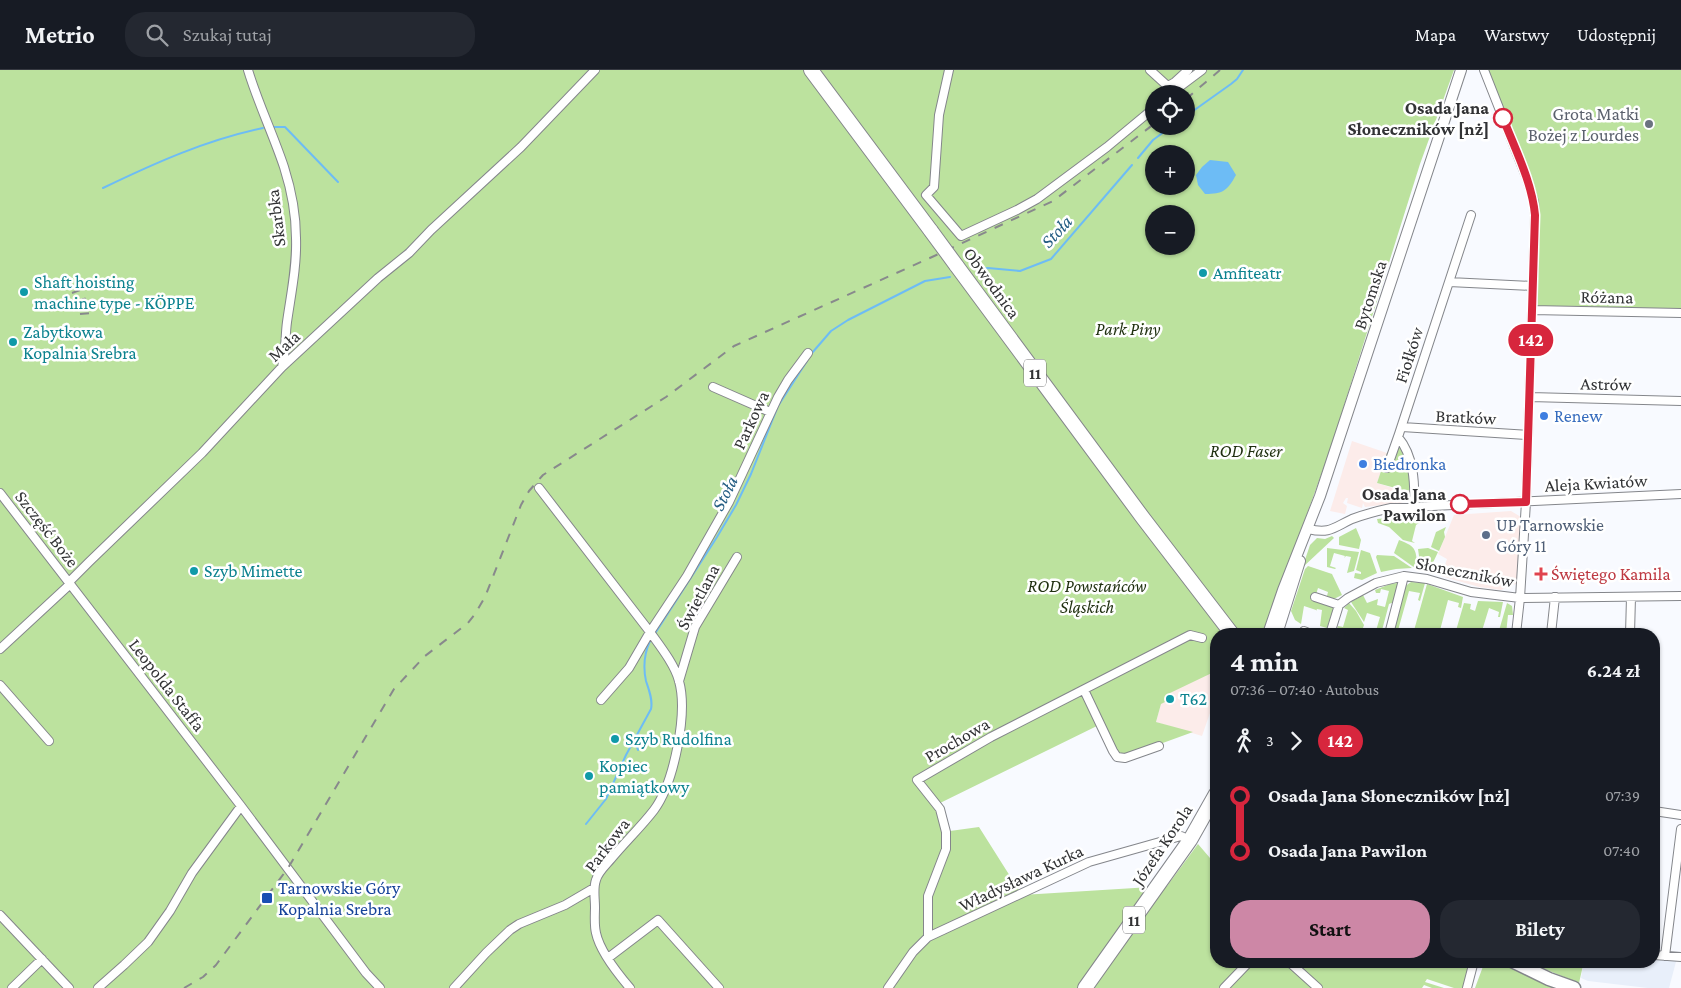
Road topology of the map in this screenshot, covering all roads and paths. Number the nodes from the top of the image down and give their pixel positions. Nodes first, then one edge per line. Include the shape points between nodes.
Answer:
1 (248, 70) edge
2 (595, 70) edge
3 (811, 70) edge
4 (949, 70) edge
5 (1150, 70) edge
6 (1188, 70) edge
7 (1202, 70) edge
8 (1462, 70) edge
9 (1484, 70) edge
10 (1165, 85) edge
11 (1173, 85) edge
12 (1178, 85) edge
13 (1145, 116) edge
14 (1471, 215) dead end
15 (1449, 282) junction
16 (1533, 286) junction
17 (1532, 310) junction
18 (1681, 314) edge
19 (808, 353) dead end
20 (282, 367) junction
21 (713, 387) dead end
22 (1530, 397) junction
23 (1681, 401) edge
24 (770, 412) junction
25 (1402, 427) junction
26 (1528, 435) junction
27 (1398, 437) junction
28 (1387, 468) dead end
29 (539, 488) dead end
30 (0, 493) edge
31 (1681, 494) edge
32 (1526, 502) junction
33 (1414, 507) junction
34 (1143, 518) junction
35 (1308, 530) junction
36 (737, 557) dead end
37 (1404, 576) junction
38 (69, 583) junction
39 (1681, 596) edge
40 (1315, 597) dead end
41 (1555, 597) junction
42 (1631, 597) junction
43 (1520, 598) junction
44 (1339, 605) junction
45 (1216, 628) edge
46 (1227, 628) edge
47 (1270, 628) edge
48 (1279, 628) edge
49 (1332, 628) edge
50 (1391, 628) edge
51 (1517, 628) edge
52 (1552, 628) edge
53 (1630, 628) edge
54 (650, 632) junction
55 (1202, 638) dead end
56 (0, 649) edge
57 (679, 681) junction
58 (0, 686) edge
59 (1084, 690) junction
60 (601, 700) dead end
61 (49, 741) dead end
62 (1159, 746) dead end
63 (241, 806) junction
64 (1210, 806) edge
65 (1660, 812) edge
66 (1681, 815) edge
67 (1681, 829) edge
68 (1190, 840) junction
69 (1678, 879) edge
70 (594, 888) junction
71 (0, 915) edge
72 (928, 937) junction
73 (1660, 956) edge
74 (1664, 956) junction
75 (1681, 957) edge
76 (608, 958) junction
77 (42, 959) junction
78 (1243, 968) edge
79 (1296, 968) edge
80 (1472, 968) edge
81 (1526, 968) edge
82 (12, 988) edge
83 (69, 988) edge
84 (98, 988) edge
85 (380, 988) edge
86 (454, 988) edge
87 (630, 988) edge
88 (719, 988) edge
89 (888, 988) edge
90 (1085, 988) edge
91 (1224, 988) edge
92 (1318, 988) edge
93 (1467, 988) edge
94 (1574, 988) edge

1 - 20 street, Skarbka via 284,167 292,198 296,239
2 - 20 street, Mała via 521,147
3 - 34 highway, Obwodnica / 11, bridge
4 - 13 street via 939,115 934,187 926,195 961,236 1037,199
5 - 10 street
6 - 11 street
7 - 12 street
8 - 35 street, Bytomska
9 - 16 street, Słoneczników via 1534,202
14 - 15 street, Fiołków
15 - 16 street
15 - 25 street, Fiołków
16 - 17 street, Słoneczników
17 - 18 street, Różana
17 - 22 street, Słoneczników
19 - 24 street, Parkowa
20 - 38 street, Mała via 202,453
21 - 24 street
22 - 23 street, Astrów
22 - 26 street, Słoneczników
24 - 54 street, Parkowa via 729,502 687,576
25 - 26 street, Bratków
25 - 27 street, Fiołków
26 - 32 street, Słoneczników
27 - 28 street, Fiołków
27 - 33 street via 1413,471
29 - 54 street, Parkowa
30 - 38 street, Szczęść Boże
31 - 32 street, Aleja Kwiatów
32 - 33 street, Aleja Kwiatów
32 - 43 street, Słoneczników
33 - 35 street, Aleja Kwiatów via 1369,513 1326,532
34 - 45 highway, Obwodnica / 11
34 - 46 highway, Obwodnica / 11
35 - 47 street, Bytomska
35 - 48 street, Bytomska
36 - 57 street, Świetlana via 695,627
37 - 43 street, Słoneczników via 1471,592
37 - 44 street, Słoneczników via 1366,588
37 - 50 street, Słoneczników
38 - 56 street, Mała
38 - 63 street, Leopolda Staffa
39 - 42 street
40 - 44 street
41 - 42 street
41 - 43 street
41 - 52 street
42 - 53 street
43 - 51 street, Słoneczników
44 - 49 street
54 - 57 street, Parkowa
54 - 60 street, Parkowa via 629,668
55 - 59 street, Prochowa via 1190,635
57 - 70 street, Parkowa via 682,710 679,738 662,798 605,866 596,878
58 - 61 street
59 - 62 street via 1117,757 1125,758
59 - 72 street, Prochowa via 991,737 917,780 940,809 946,832 946,849 928,896
63 - 84 street via 192,873 148,942
63 - 85 street, Leopolda Staffa
64 - 68 highway, Józefa Korola / 11
65 - 66 street
67 - 69 street
68 - 72 street, Władysława Kurka via 1181,836 1089,862
68 - 90 highway, Józefa Korola / 11
69 - 74 street
70 - 76 street via 596,933
70 - 86 street, Parkowa via 510,930
71 - 77 street
72 - 89 street, Władysława Kurka via 913,952
73 - 74 street
74 - 75 street
76 - 87 street
76 - 88 street via 658,920
77 - 82 street
77 - 83 street
78 - 91 street
79 - 92 street
80 - 93 street
81 - 94 main road

